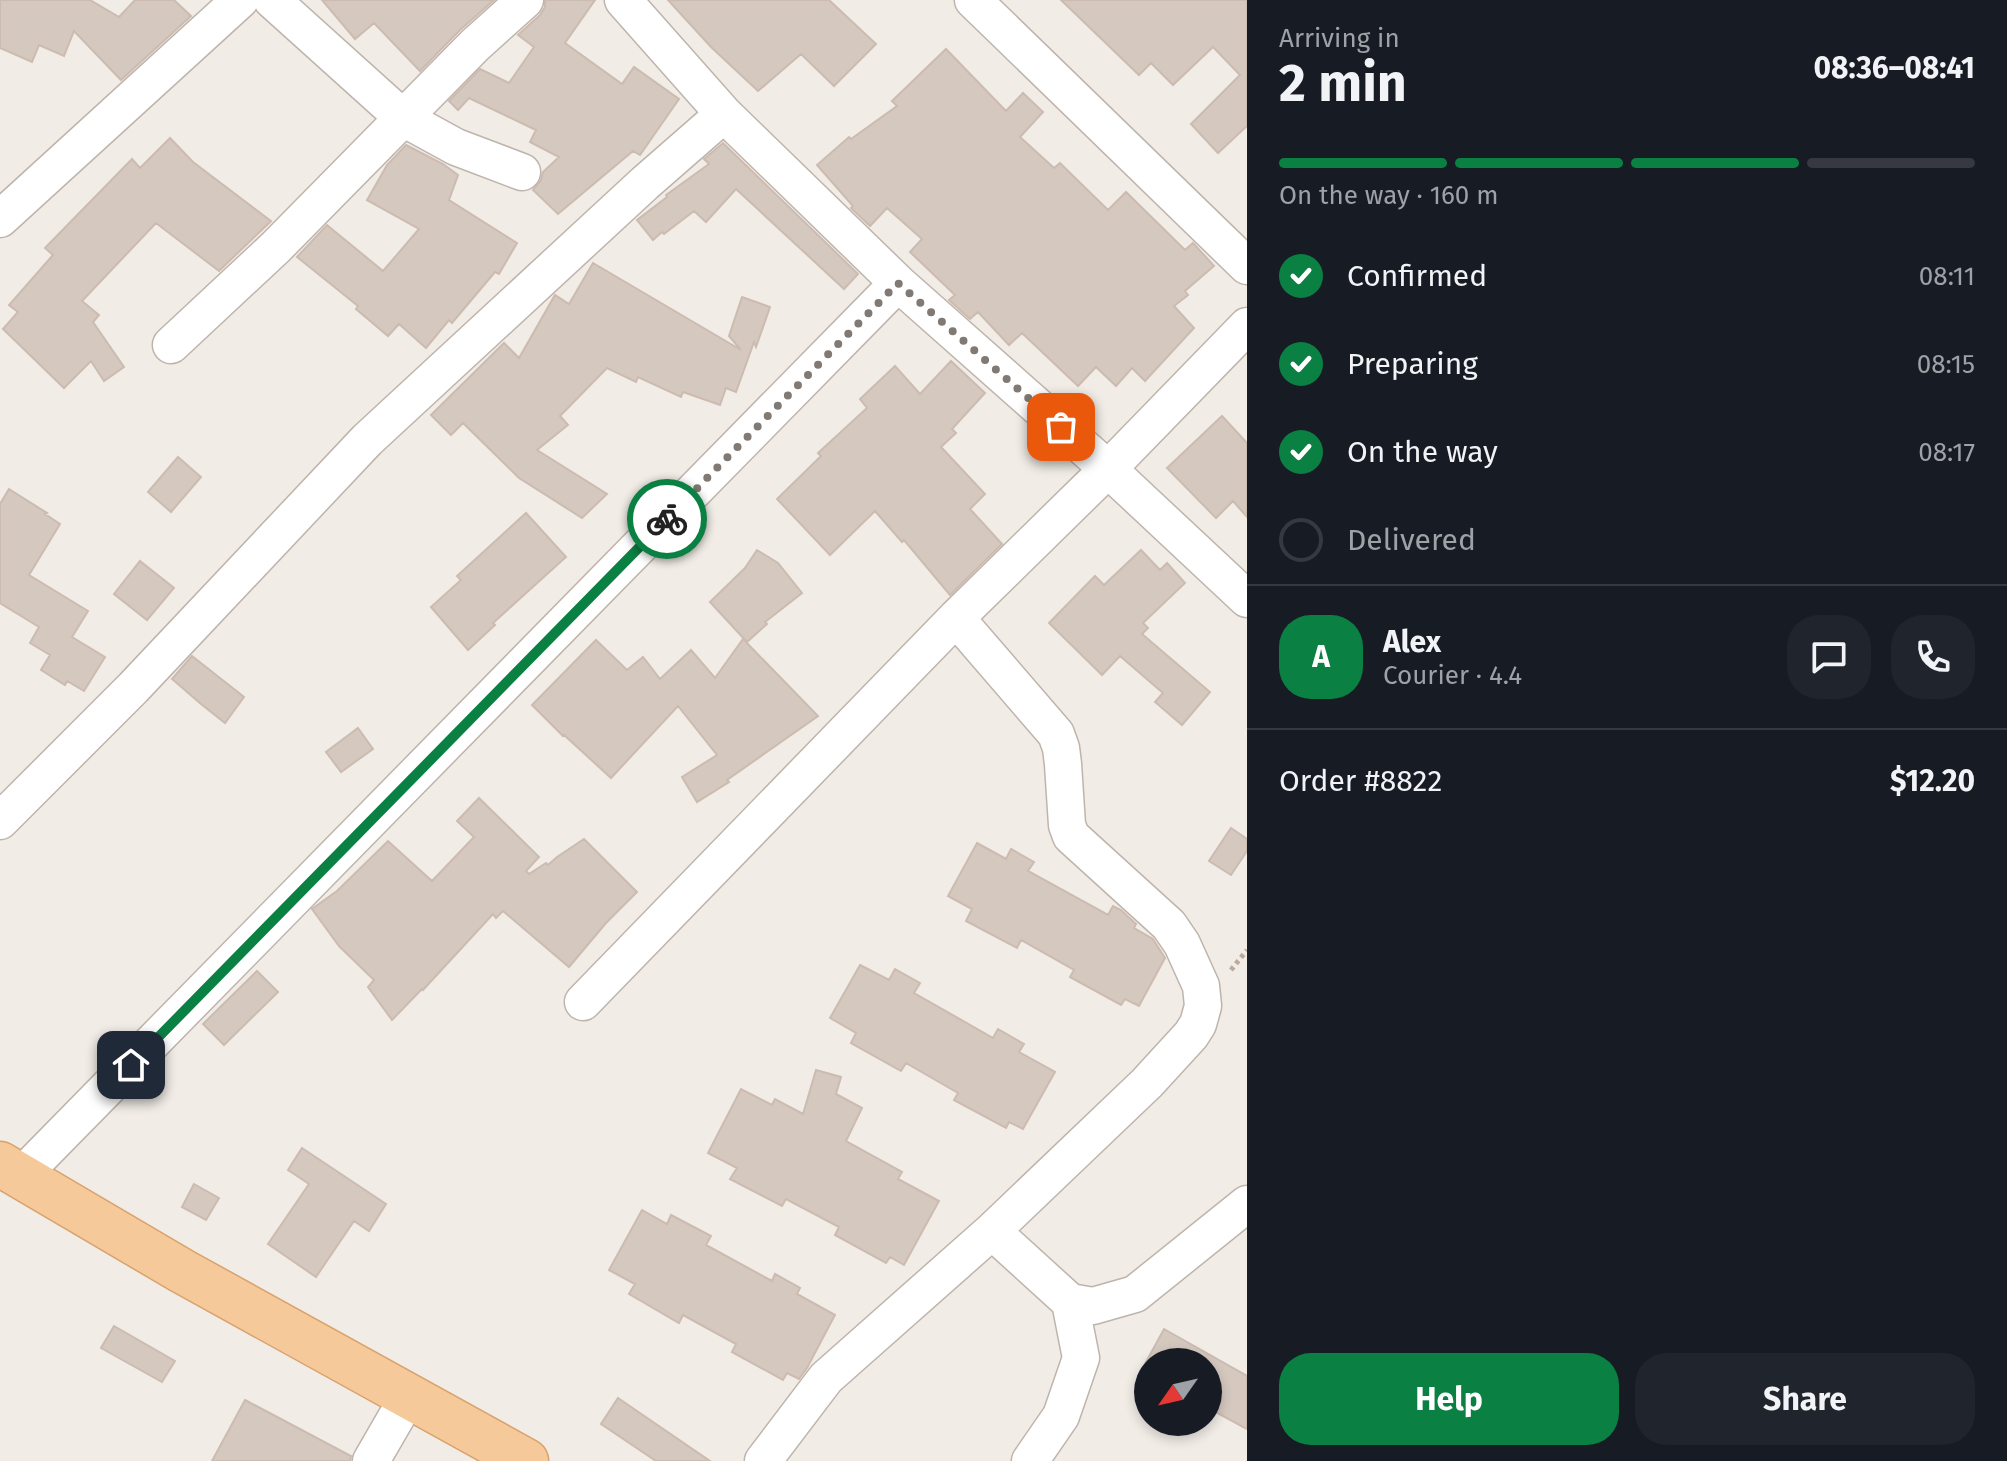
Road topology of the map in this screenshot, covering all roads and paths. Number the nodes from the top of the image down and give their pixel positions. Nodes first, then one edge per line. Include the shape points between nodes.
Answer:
1 (240, 0) edge
2 (272, 0) edge
3 (525, 0) edge
4 (623, 0) edge
5 (973, 0) edge
6 (724, 114) junction
7 (403, 118) junction
8 (522, 172) dead end
9 (0, 219) edge
10 (1247, 266) edge
11 (898, 283) junction
12 (1247, 326) edge
13 (171, 345) dead end
14 (1108, 469) junction
15 (1247, 599) edge
16 (956, 618) junction
17 (0, 821) edge
18 (583, 1002) dead end
19 (11, 1170) edge
20 (1247, 1204) edge
21 (992, 1231) junction
22 (1070, 1302) junction
23 (408, 1397) junction
24 (372, 1461) edge
25 (526, 1461) edge
26 (763, 1461) edge
27 (1030, 1461) edge

1 - 9 street
2 - 7 street
3 - 7 street
4 - 6 street
5 - 10 street
6 - 11 street
6 - 17 street via 367,440
7 - 8 street via 456,147
7 - 13 street
11 - 14 street
11 - 19 street
12 - 14 street
14 - 15 street
14 - 16 street
16 - 18 street
16 - 21 street via 1056,734 1071,836 1169,925 1201,986 1203,1006 1191,1035 1147,1083
19 - 23 main road
20 - 22 street via 1135,1294 1093,1306
21 - 22 street
21 - 26 street via 826,1378
22 - 27 street via 1081,1358 1061,1416
23 - 24 street
23 - 25 main road

